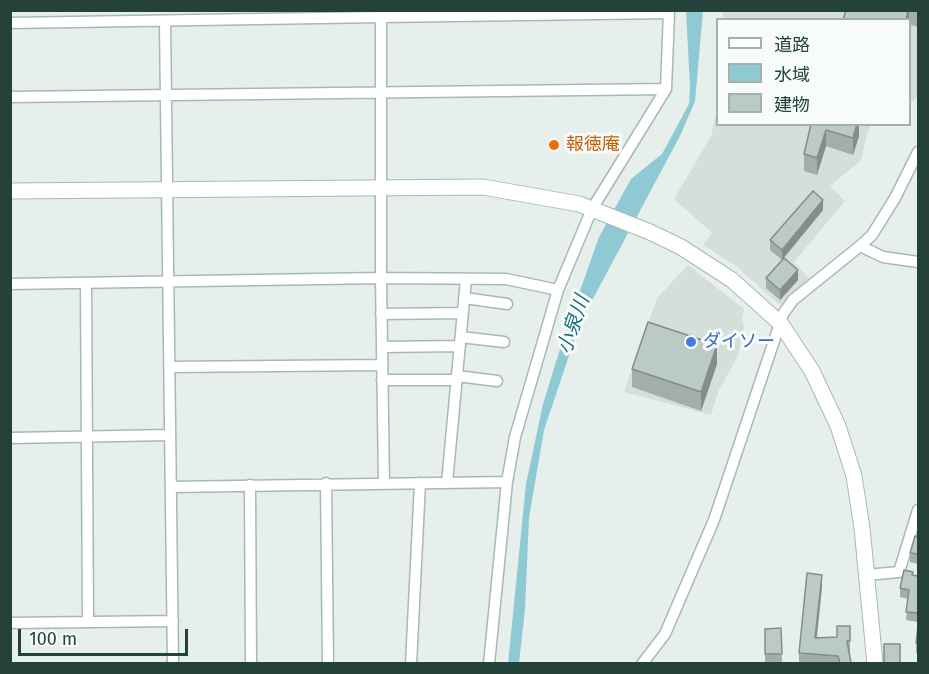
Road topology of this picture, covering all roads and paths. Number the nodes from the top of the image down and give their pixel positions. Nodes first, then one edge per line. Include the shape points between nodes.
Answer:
1 (292, 14) edge
2 (381, 17) junction
3 (165, 21) junction
4 (10, 23) edge
5 (666, 89) junction
6 (382, 92) junction
7 (166, 95) junction
8 (10, 97) edge
9 (918, 152) edge
10 (382, 187) junction
11 (167, 190) junction
12 (10, 191) edge
13 (598, 212) junction
14 (860, 246) junction
15 (918, 262) edge
16 (381, 278) junction
17 (466, 279) junction
18 (169, 281) junction
19 (86, 283) junction
20 (10, 284) edge
21 (558, 290) junction
22 (465, 298) junction
23 (507, 304) dead end
24 (463, 313) junction
25 (381, 314) junction
26 (780, 324) junction
27 (461, 342) junction
28 (504, 342) dead end
29 (382, 347) junction
30 (382, 365) junction
31 (170, 367) junction
32 (457, 378) junction
33 (382, 380) junction
34 (497, 381) dead end
35 (170, 435) junction
36 (88, 436) junction
37 (10, 438) edge
38 (507, 482) junction
39 (326, 483) junction
40 (384, 483) junction
41 (420, 483) junction
42 (447, 483) junction
43 (250, 485) junction
44 (171, 487) junction
45 (918, 510) edge
46 (866, 575) junction
47 (173, 621) junction
48 (88, 622) junction
49 (10, 623) edge
50 (173, 663) edge
51 (251, 663) edge
52 (328, 663) edge
53 (411, 663) edge
54 (489, 663) edge
55 (642, 663) edge
56 (875, 663) edge

1 - 2 street
1 - 3 street
2 - 5 street via 669,13
2 - 6 street
3 - 4 street
3 - 7 street
5 - 6 street
5 - 13 street
6 - 7 street
6 - 10 street
7 - 8 street
7 - 11 street
9 - 14 street via 895,198 872,235
10 - 11 street
10 - 13 street via 483,187 579,204
10 - 16 street
11 - 12 street
11 - 18 street
13 - 21 street
13 - 26 street via 681,247 732,280
14 - 15 street via 883,257
14 - 26 street via 793,300
16 - 17 street
16 - 18 street
16 - 25 street
17 - 21 street via 506,279
17 - 22 street
18 - 19 street
18 - 31 street
19 - 20 street
19 - 36 street
21 - 38 street via 514,437
22 - 23 street
22 - 24 street
24 - 25 street
24 - 27 street
25 - 29 street
26 - 46 street via 812,371 838,426 854,476
26 - 55 street via 714,520 665,634
27 - 28 street
27 - 29 street
27 - 32 street
29 - 30 street
30 - 31 street
30 - 33 street
31 - 35 street
32 - 33 street
32 - 34 street
32 - 42 street
33 - 40 street
35 - 36 street
35 - 44 street
36 - 37 street
36 - 48 street
38 - 42 street
38 - 54 street
39 - 40 street
39 - 43 street
39 - 52 street
40 - 41 street
41 - 42 street
41 - 53 street
43 - 44 street
43 - 51 street
44 - 47 street
45 - 46 street via 900,572
46 - 56 street
47 - 48 street
47 - 50 street
48 - 49 street

